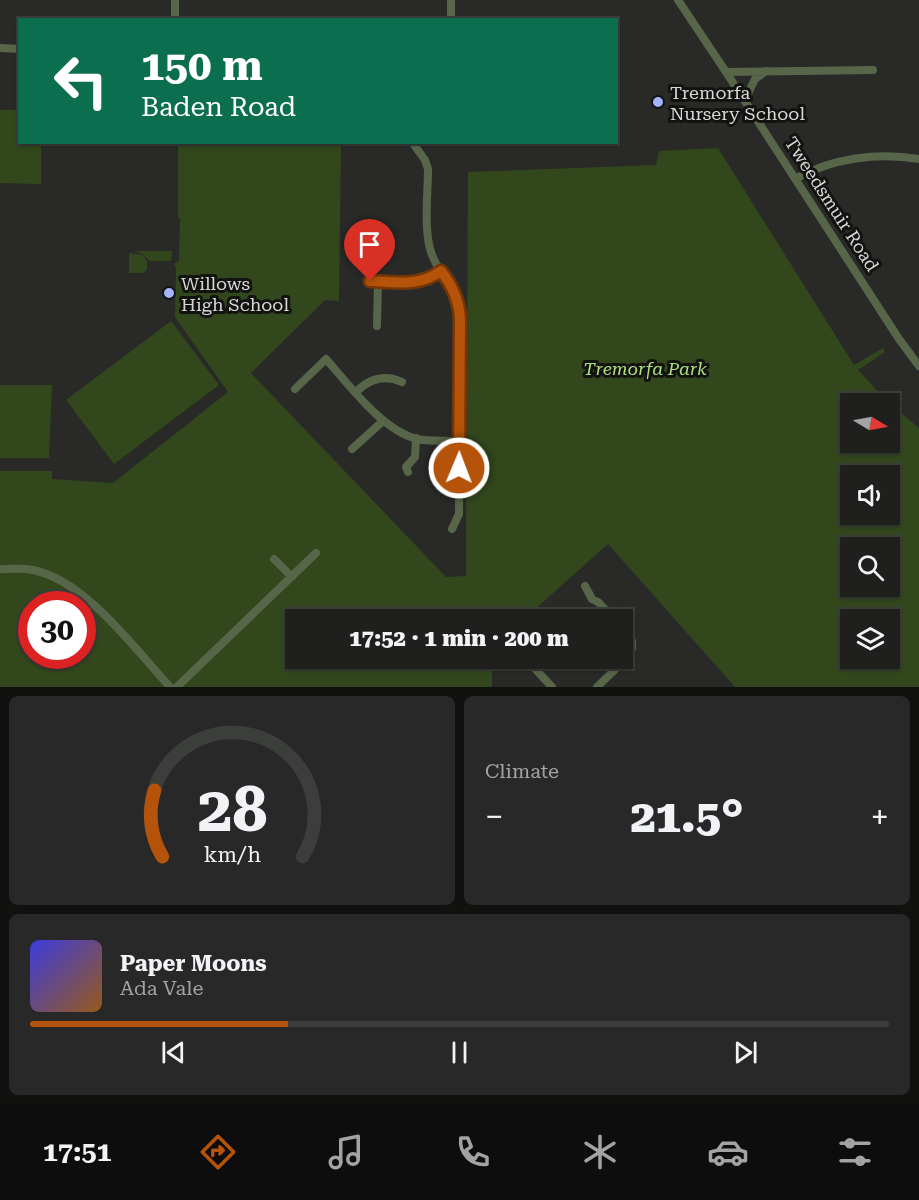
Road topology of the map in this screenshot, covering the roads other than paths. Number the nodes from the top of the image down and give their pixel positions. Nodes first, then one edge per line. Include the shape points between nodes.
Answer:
1 (175, 0) edge
2 (451, 0) edge
3 (678, 0) edge
4 (175, 18) edge
5 (451, 18) edge
6 (0, 48) edge
7 (18, 49) edge
8 (873, 70) dead end
9 (767, 71) junction
10 (726, 72) junction
11 (745, 100) junction
12 (413, 144) edge
13 (919, 159) edge
14 (795, 179) junction
15 (441, 271) junction
16 (377, 326) dead end
17 (919, 366) edge
18 (402, 382) dead end
19 (295, 389) dead end
20 (356, 392) junction
21 (383, 421) junction
22 (416, 438) junction
23 (459, 441) junction
24 (352, 449) dead end
25 (408, 472) dead end
26 (452, 530) dead end
27 (316, 553) dead end
28 (274, 560) dead end
29 (0, 569) edge
30 (292, 577) junction
31 (585, 586) dead end
32 (605, 609) edge
33 (535, 669) edge
34 (616, 669) edge
35 (601, 686) edge
36 (170, 687) edge
37 (177, 687) edge
38 (552, 687) edge

1 - 4 street
2 - 5 street
3 - 10 street, Tweedsmuir Road
6 - 7 street
8 - 9 street
9 - 10 street
9 - 11 street via 755,79
10 - 11 street, Tweedsmuir Road
11 - 14 street, Tweedsmuir Road
12 - 15 street via 428,169 429,245
13 - 14 street via 882,156 849,160
14 - 17 street, Tweedsmuir Road
15 - 16 street via 418,282 374,281
15 - 23 street via 460,310
18 - 20 street via 375,379
19 - 20 street via 326,359
20 - 21 street
21 - 22 street
21 - 24 street
22 - 23 street
22 - 25 street via 415,457 406,467
23 - 26 street via 459,514
27 - 30 street
28 - 30 street
29 - 36 street via 33,570 63,581 92,603
30 - 37 street
31 - 32 street via 590,602 598,602
33 - 38 street
34 - 35 street

